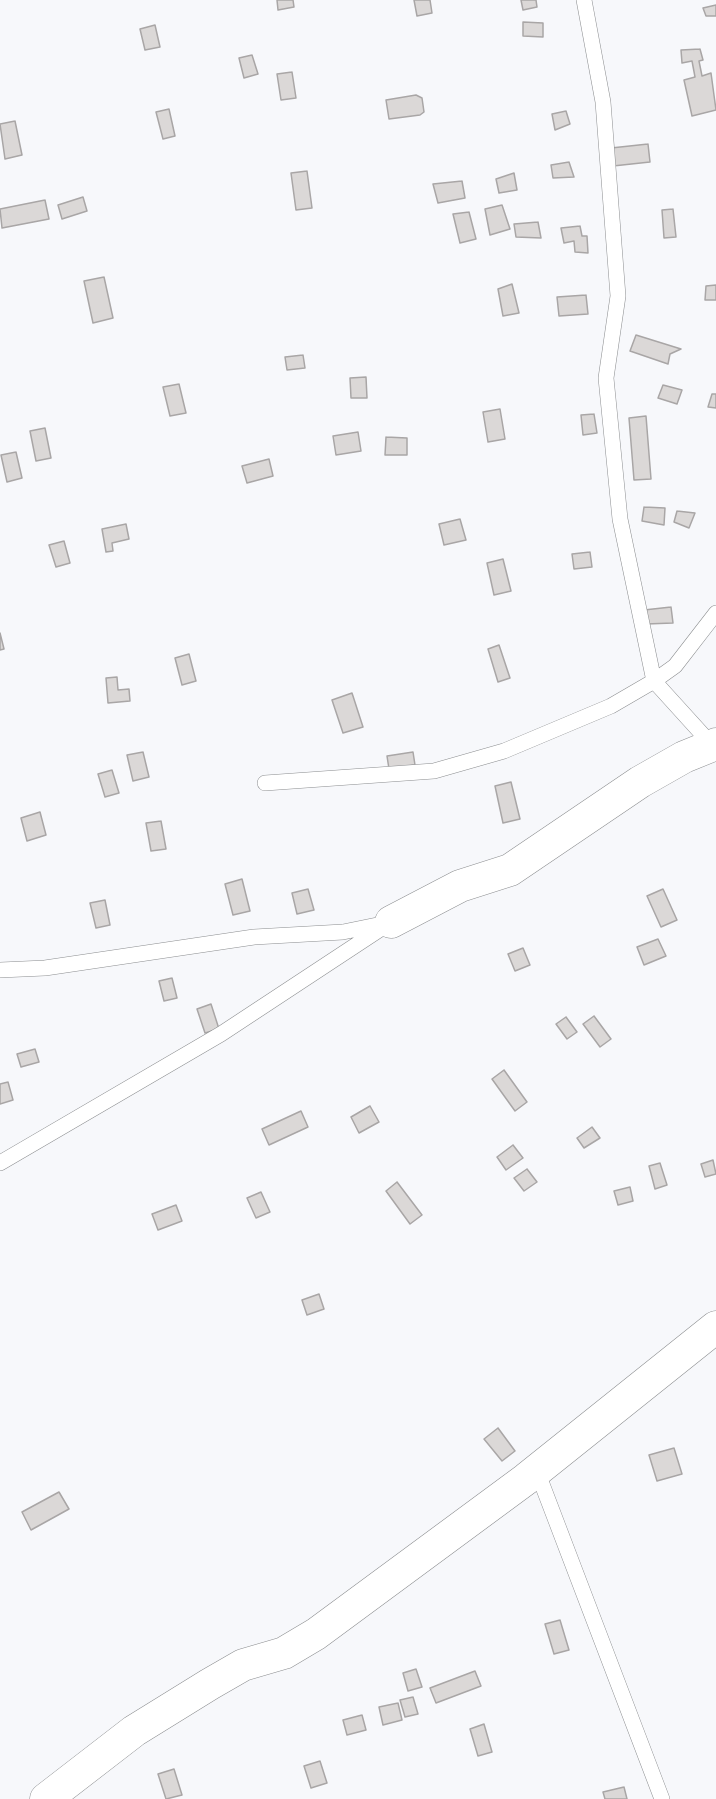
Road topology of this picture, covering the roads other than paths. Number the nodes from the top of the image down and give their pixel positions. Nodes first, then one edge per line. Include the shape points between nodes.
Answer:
1 (584, 0) edge
2 (716, 613) edge
3 (654, 681) junction
4 (714, 745) edge
5 (265, 783) dead end
6 (391, 922) junction
7 (0, 970) edge
8 (0, 1163) edge
9 (716, 1327) edge
10 (537, 1471) junction
11 (46, 1799) edge
12 (662, 1799) edge

1 - 3 lane via 603,102 618,296 606,378 620,519
2 - 3 lane via 675,666
3 - 4 lane
3 - 5 lane via 611,706 558,729 504,751 434,771
4 - 6 street via 640,782 510,870 460,886
6 - 7 lane via 343,932 254,937 45,968
6 - 8 lane via 221,1034
9 - 10 street
10 - 11 street via 316,1634 284,1653 243,1665 210,1684 134,1731
10 - 12 lane

